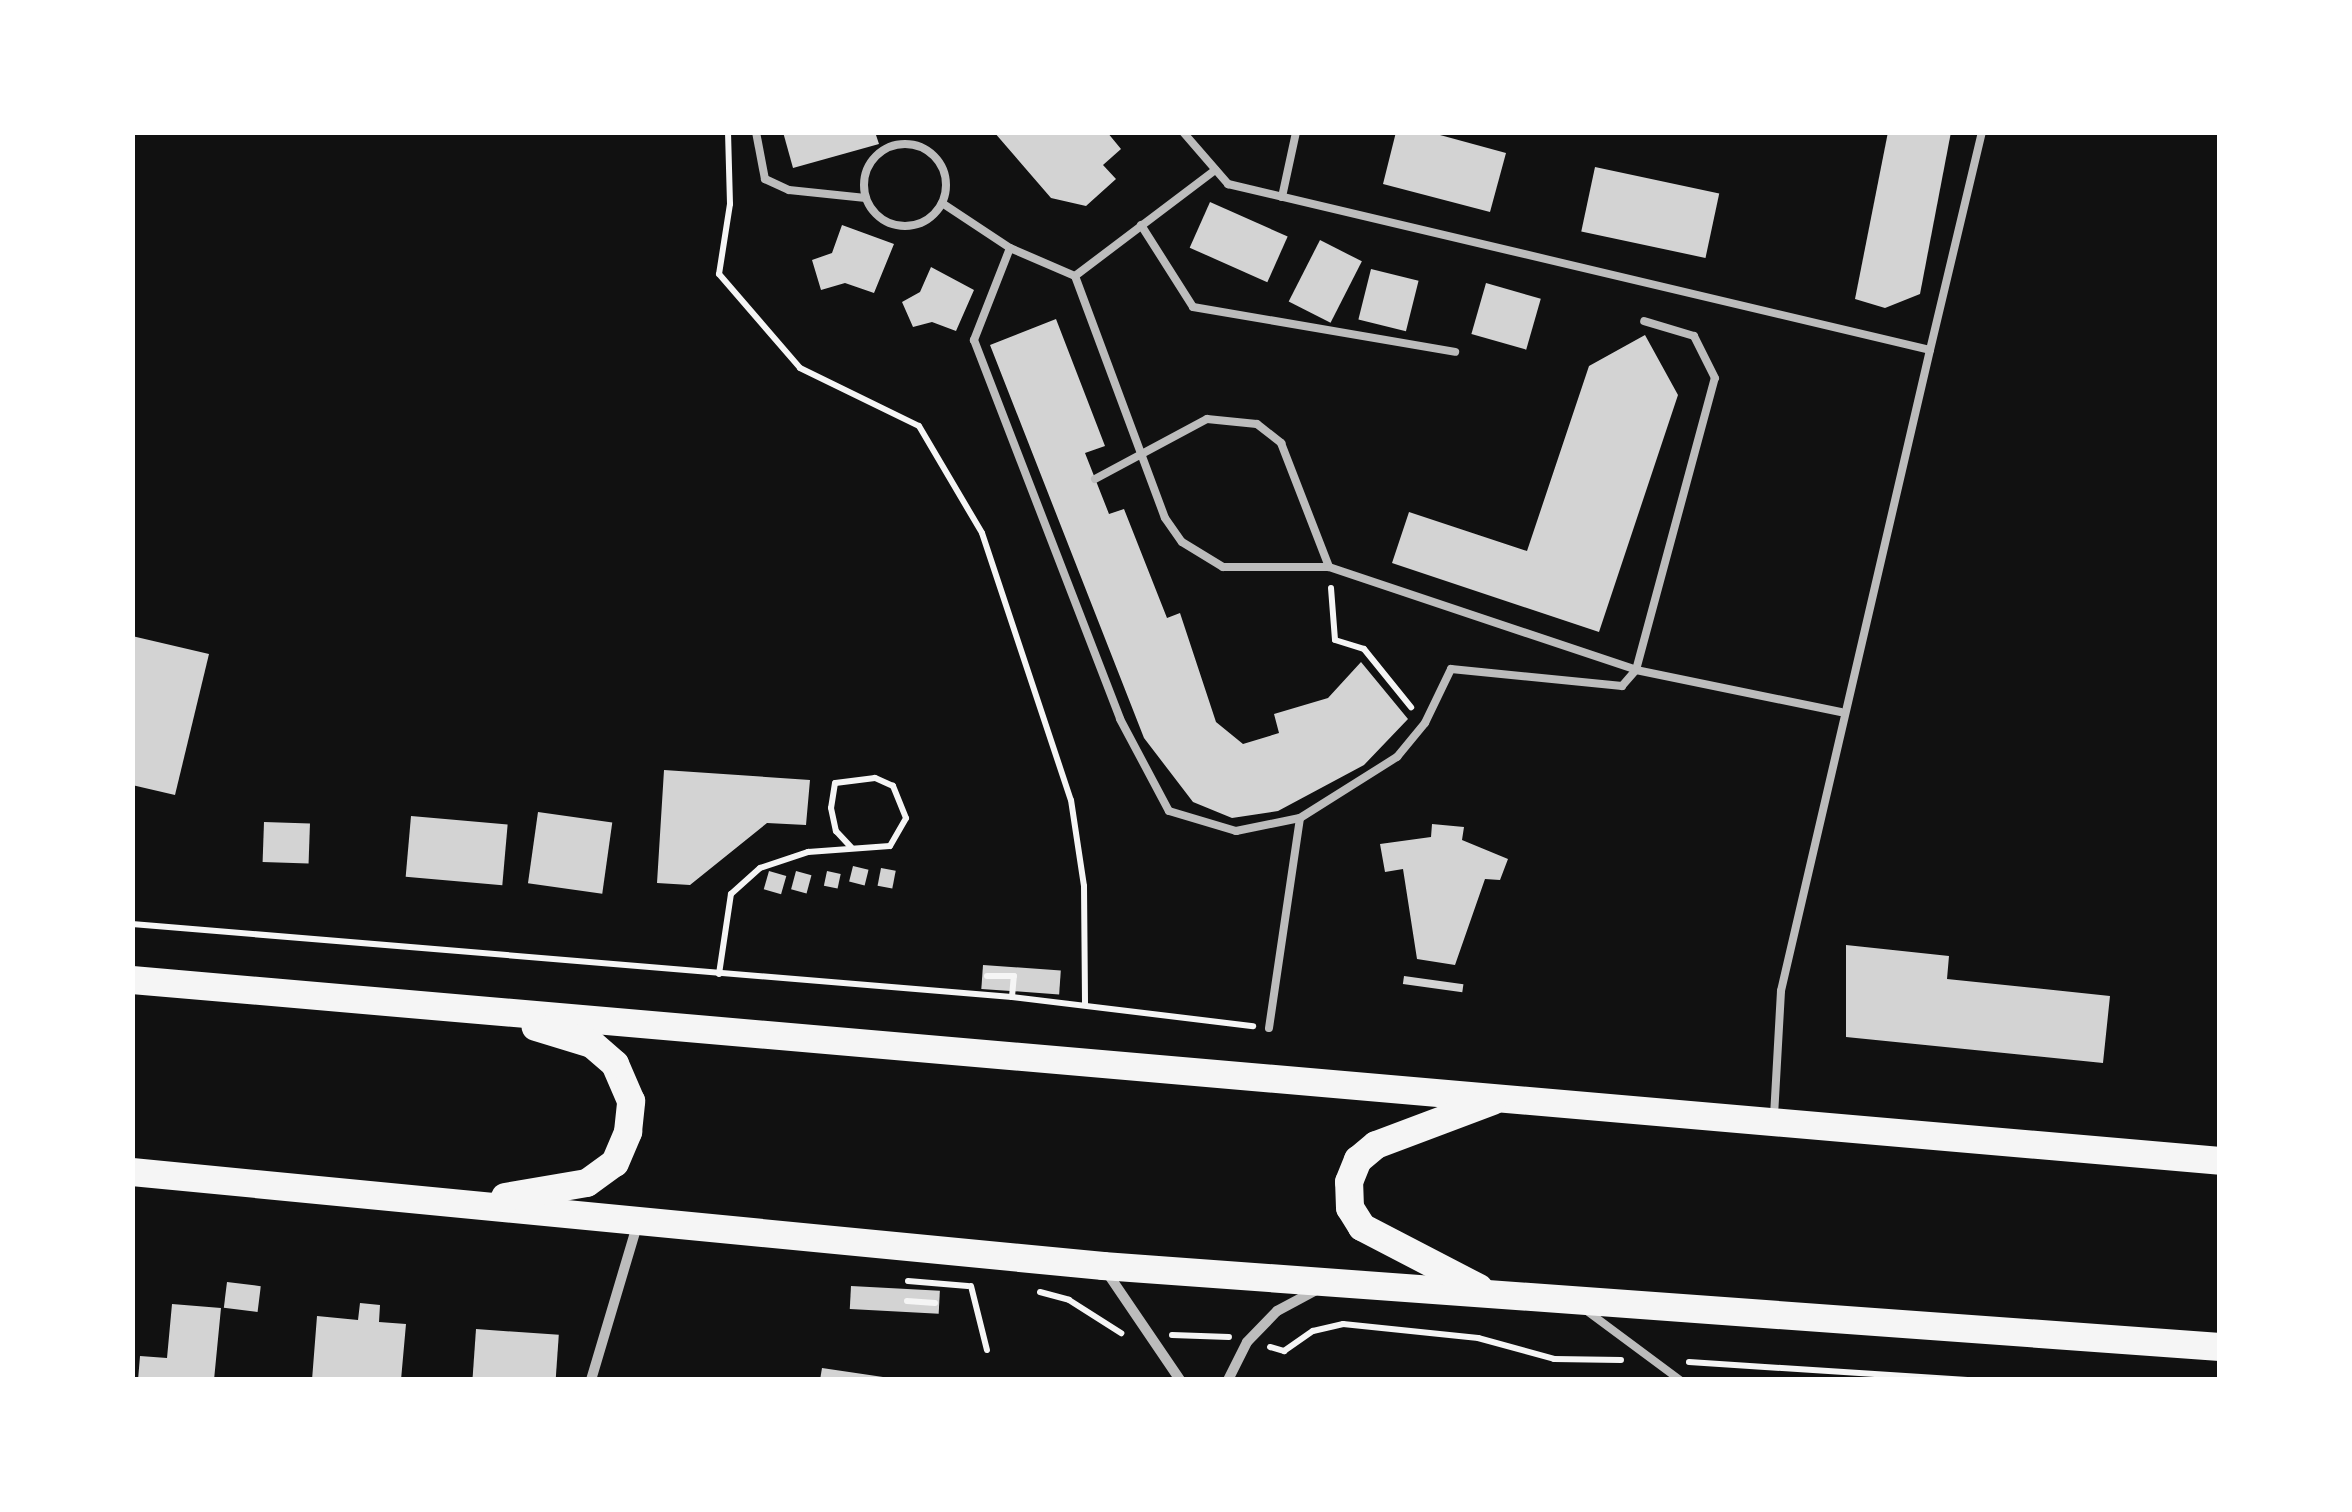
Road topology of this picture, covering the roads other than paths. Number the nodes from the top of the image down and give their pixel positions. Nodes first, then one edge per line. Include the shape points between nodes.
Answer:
1 (756, 132) edge
2 (1183, 132) edge
3 (1296, 132) edge
4 (1982, 132) edge
5 (1214, 170) junction
6 (1282, 197) junction
7 (866, 198) junction
8 (942, 204) junction
9 (1142, 226) junction
10 (1010, 248) junction
11 (1075, 276) junction
12 (1644, 321) dead end
13 (1930, 350) junction
14 (1455, 352) dead end
15 (1140, 454) junction
16 (1095, 479) dead end
17 (1050, 500) dead end
18 (1038, 507) junction
19 (1329, 567) junction
20 (1636, 670) junction
21 (1841, 712) junction
22 (1300, 818) junction
23 (132, 980) edge
24 (480, 1011) junction
25 (1270, 1028) road end
26 (1499, 1098) junction
27 (1774, 1122) junction
28 (2220, 1162) edge
29 (132, 1172) edge
30 (469, 1203) junction
31 (639, 1220) junction
32 (1103, 1266) junction
33 (1330, 1283) junction
34 (1489, 1293) junction
35 (1572, 1298) junction
36 (2220, 1347) edge
37 (591, 1380) edge
38 (1180, 1380) edge
39 (1228, 1380) edge
40 (1680, 1380) edge

1 - 7 lane via 766,179 789,190
2 - 5 lane
3 - 6 lane
4 - 13 lane
5 - 6 lane via 1228,184
5 - 9 lane
6 - 13 lane
7 - 8 lane via 882,220 909,226
7 - 8 lane via 873,159 909,144 941,165
8 - 10 lane
9 - 11 lane
9 - 14 lane via 1193,306
10 - 11 lane
10 - 18 lane via 974,340
11 - 15 lane
12 - 20 lane via 1694,336 1715,378
13 - 21 lane
15 - 16 lane
15 - 19 lane via 1174,530 1223,567
15 - 19 lane via 1207,419 1257,424 1281,443
17 - 18 lane
18 - 22 lane via 1120,719 1168,811 1236,831
19 - 20 lane
20 - 21 lane
20 - 22 lane via 1622,686 1450,670 1425,723 1398,757
21 - 27 lane via 1781,991
22 - 25 lane
23 - 24 highway
24 - 26 highway
24 - 30 highway via 592,1044 615,1064 631,1100 615,1163 587,1183
26 - 27 highway
26 - 34 highway via 1376,1145 1358,1160 1349,1182 1350,1208 1362,1227
27 - 28 highway
29 - 30 highway
30 - 31 highway
31 - 32 highway
31 - 37 street
32 - 33 highway
32 - 38 street
33 - 34 highway
33 - 39 street via 1277,1311 1247,1342
34 - 35 highway
35 - 36 highway
35 - 40 lane

